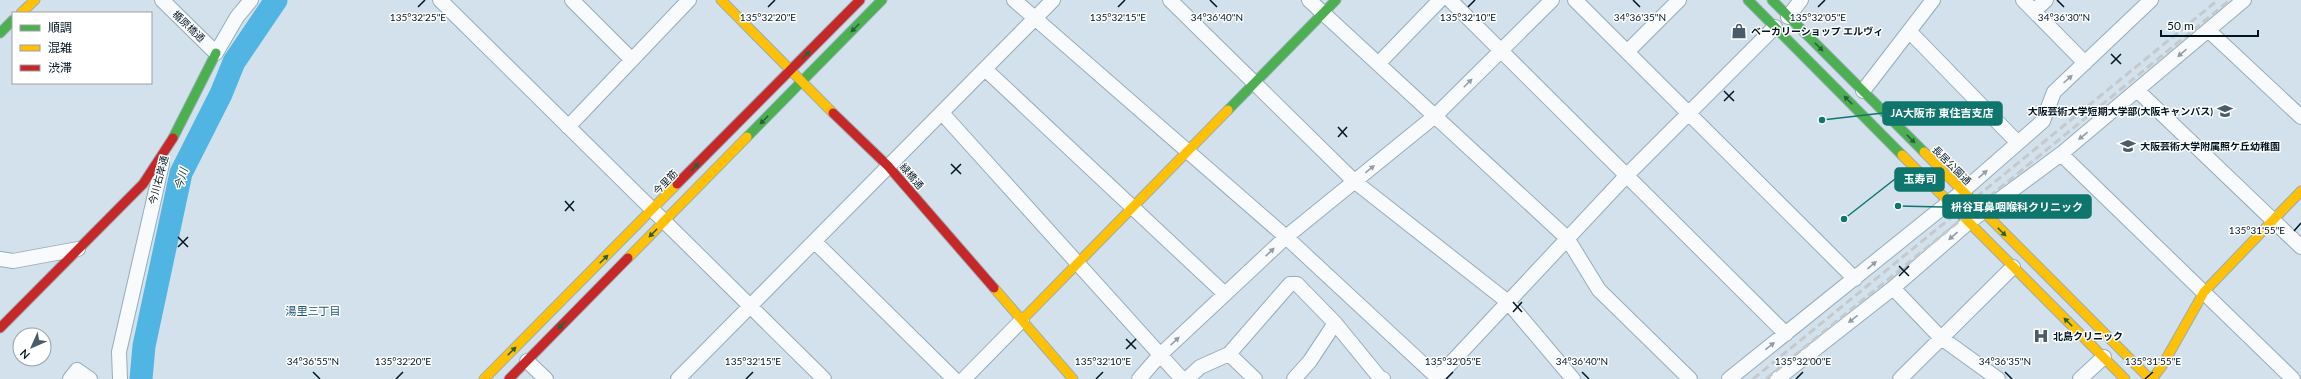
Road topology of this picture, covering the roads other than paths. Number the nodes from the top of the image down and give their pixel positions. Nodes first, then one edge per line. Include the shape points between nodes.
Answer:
1 (35, 0) edge
2 (162, 0) edge
3 (251, 0) edge
4 (440, 0) edge
5 (572, 0) edge
6 (689, 0) edge
7 (722, 0) edge
8 (860, 0) edge
9 (882, 0) edge
10 (1014, 0) edge
11 (1053, 0) edge
12 (1170, 0) edge
13 (1309, 0) edge
14 (1336, 0) edge
15 (1440, 0) edge
16 (1450, 0) edge
17 (1552, 0) edge
18 (1575, 0) edge
19 (1679, 0) edge
20 (1748, 0) edge
21 (1772, 0) edge
22 (1801, 0) edge
23 (1933, 0) edge
24 (2023, 0) edge
25 (2046, 0) edge
26 (2151, 0) edge
27 (2244, 0) edge
28 (2034, 11) junction
29 (22, 12) edge
30 (1323, 13) junction
31 (1788, 17) junction
32 (1033, 19) junction
33 (12, 21) edge
34 (1775, 27) junction
35 (2208, 30) junction
36 (1909, 31) junction
37 (0, 33) edge
38 (1501, 50) junction
39 (1627, 52) junction
40 (216, 53) junction
41 (632, 60) junction
42 (1378, 64) junction
43 (2085, 64) junction
44 (985, 69) junction
45 (791, 70) junction
46 (801, 82) junction
47 (1254, 83) junction
48 (1863, 91) junction
49 (2138, 91) junction
50 (1689, 112) junction
51 (942, 113) junction
52 (1435, 116) junction
53 (2301, 117) edge
54 (568, 127) junction
55 (2018, 143) junction
56 (166, 150) junction
57 (1188, 152) junction
58 (2061, 154) junction
59 (888, 166) junction
60 (1627, 175) junction
61 (1354, 181) junction
62 (1963, 191) junction
63 (2301, 191) edge
64 (1949, 201) junction
65 (1133, 207) junction
66 (654, 210) junction
67 (1984, 213) junction
68 (664, 220) junction
69 (2273, 220) junction
70 (1969, 222) junction
71 (1286, 237) junction
72 (1567, 238) junction
73 (815, 242) junction
74 (2301, 247) edge
75 (78, 249) junction
76 (0, 258) edge
77 (1077, 264) junction
78 (2013, 267) junction
79 (1855, 279) junction
80 (1893, 288) junction
81 (2204, 292) junction
82 (1225, 294) junction
83 (1508, 302) junction
84 (750, 306) junction
85 (1022, 320) junction
86 (1335, 323) junction
87 (0, 328) edge
88 (1786, 334) junction
89 (1940, 337) junction
90 (1229, 354) junction
91 (1160, 355) junction
92 (2104, 358) junction
93 (527, 361) junction
94 (115, 378) edge
95 (682, 378) edge
96 (2082, 378) edge
97 (70, 379) edge
98 (90, 379) edge
99 (484, 379) edge
100 (509, 379) edge
101 (546, 379) edge
102 (824, 379) edge
103 (954, 379) edge
104 (964, 379) edge
105 (1073, 379) edge
106 (1139, 379) edge
107 (1182, 379) edge
108 (1187, 379) edge
109 (1256, 379) edge
110 (1294, 379) edge
111 (1383, 379) edge
112 (1438, 379) edge
113 (1573, 379) edge
114 (1690, 379) edge
115 (1729, 379) edge
116 (1777, 379) edge
117 (1900, 379) edge
118 (1998, 379) edge
119 (2125, 379) edge
120 (2151, 379) edge
121 (2293, 379) edge

1 - 29 main road
2 - 40 street, 楯原橋通
3 - 40 street, 今川右岸通 via 237,17
4 - 54 street
5 - 41 street
6 - 41 street
7 - 45 main road, 緑橋通
45 -> 8 main road, 今里筋
9 -> 46 main road
10 - 32 street
11 - 32 street
12 - 47 street
13 - 30 street
14 - 30 main road
15 - 42 street
16 - 38 street
17 - 38 street
18 - 39 street
19 - 39 street
20 - 34 main road
21 - 31 main road, 長居公園通
22 - 31 street
23 - 36 street
24 - 28 street
25 - 28 street
26 - 43 street
27 - 35 street
28 - 43 street
30 - 42 street
30 - 47 main road
31 -> 48 main road, 長居公園通
32 - 44 street
32 - 57 street
33 - 37 main road
34 - 50 street
64 -> 34 main road
35 -> 49 street
35 - 53 street
36 - 48 street
36 - 55 street
52 -> 38 street
38 - 60 street
39 - 50 street
40 - 56 main road, 今川右岸通
41 - 54 street
42 - 52 street
55 -> 43 street via 2043,122 2054,92
44 - 51 street
44 - 65 street
45 - 46 main road, 緑橋通
66 -> 45 main road, 今里筋
46 - 59 main road, 緑橋通
46 -> 68 main road
47 - 57 main road
47 - 61 street
48 -> 62 main road, 長居公園通
49 -> 58 street
49 - 69 street
50 - 60 street
50 - 79 street
51 - 59 street
51 - 77 street
61 -> 52 street
52 - 72 street
54 - 66 street
62 -> 55 street
56 - 75 main road via 143,184
56 - 94 street, 今川右岸通 via 154,191
57 - 65 main road
57 - 71 street
58 - 67 street
58 - 81 street
59 - 73 street
59 - 85 main road, 緑橋通
60 - 72 street
60 - 88 street
61 - 71 street
61 - 83 street
62 - 64 street
62 - 67 main road, 長居公園通
63 - 69 main road
64 - 70 main road
79 -> 64 street
65 - 77 main road
65 - 82 street
66 - 68 street
99 -> 66 main road, 今里筋
67 - 70 street
67 -> 120 main road, 長居公園通
68 - 84 street
68 -> 93 main road
69 - 74 street
69 - 81 main road
70 - 78 main road
70 -> 80 street
82 -> 71 street
71 - 112 street
72 - 83 street
72 - 114 street via 1599,290
73 - 84 street
73 - 103 street
75 - 76 street via 13,261
75 - 87 main road
77 - 85 main road
77 - 91 street
78 - 89 street
92 -> 78 main road
79 - 88 street
80 - 89 street
80 -> 116 street
81 - 120 main road via 2162,366
81 - 121 street
91 -> 82 street
83 - 112 street
83 - 113 street
84 - 95 street
84 - 102 street
85 - 104 street
85 - 105 main road, 緑橋通
86 - 90 street via 1298,284 1290,284
86 - 110 street via 1310,361
86 - 111 street
115 -> 88 street
89 - 117 street
89 - 118 street
90 - 108 street via 1200,368
90 - 109 street
91 - 106 street
91 - 107 street
92 - 96 street
92 - 119 main road
93 - 100 main road
93 - 101 street
97 - 98 street via 77,370

